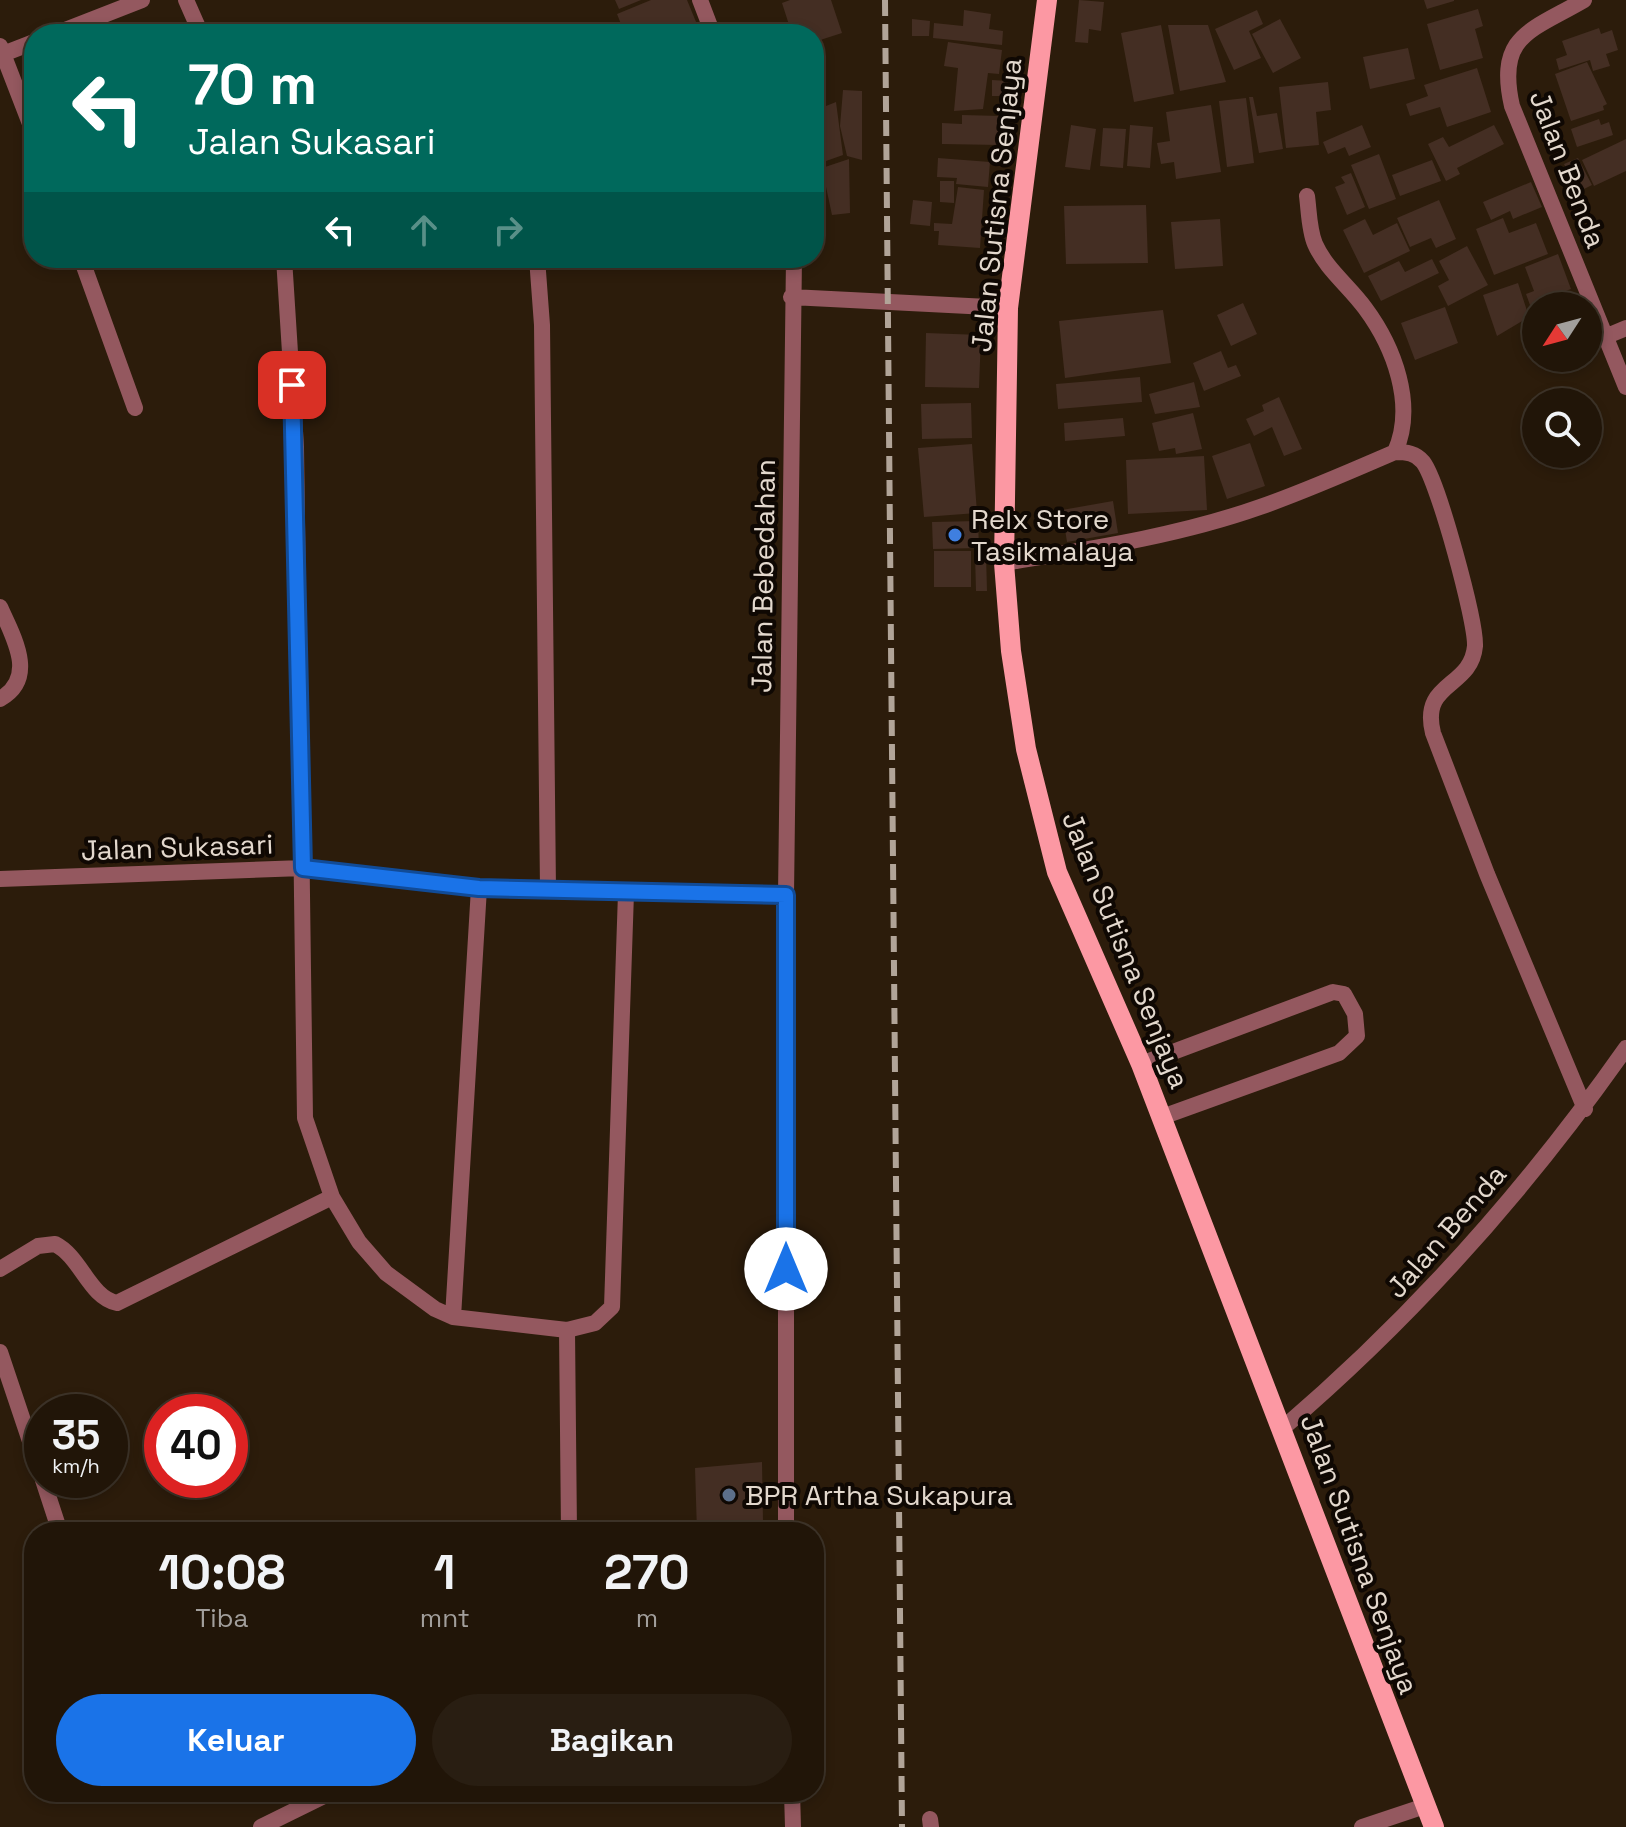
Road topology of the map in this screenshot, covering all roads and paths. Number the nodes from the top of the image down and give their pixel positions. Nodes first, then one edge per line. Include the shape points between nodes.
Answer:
1 (142, 0) edge
2 (186, 0) edge
3 (700, 0) edge
4 (1047, 0) edge
5 (1584, 0) edge
6 (81, 24) edge
7 (197, 24) edge
8 (709, 24) edge
9 (24, 44) edge
10 (2, 50) edge
11 (24, 108) edge
12 (1307, 196) dead end
13 (85, 268) edge
14 (285, 268) edge
15 (538, 268) edge
16 (793, 268) edge
17 (791, 297) junction
18 (1008, 308) junction
19 (1626, 328) edge
20 (1607, 336) junction
21 (1626, 387) edge
22 (135, 408) dead end
23 (1395, 452) junction
24 (1004, 563) junction
25 (0, 607) edge
26 (0, 699) edge
27 (303, 868) junction
28 (0, 879) edge
29 (479, 888) junction
30 (548, 890) junction
31 (626, 893) junction
32 (786, 895) junction
33 (1626, 1048) edge
34 (1141, 1064) junction
35 (1585, 1109) junction
36 (1162, 1117) junction
37 (332, 1197) junction
38 (0, 1269) edge
39 (453, 1317) junction
40 (567, 1330) junction
41 (0, 1352) edge
42 (24, 1425) edge
43 (1283, 1428) junction
44 (48, 1498) edge
45 (57, 1522) edge
46 (569, 1522) edge
47 (786, 1522) edge
48 (312, 1802) edge
49 (792, 1802) edge
50 (1425, 1806) junction
51 (261, 1827) edge
52 (793, 1827) edge
53 (1362, 1827) edge
54 (1434, 1827) edge

1 - 6 street
2 - 7 street
3 - 8 street
4 - 18 main road, Jalan Sutisna Senjaya
5 - 20 street, Jalan Benda via 1521,39 1511,52 1507,74 1512,106
9 - 10 street
10 - 11 street
12 - 23 street via 1320,254 1365,309 1395,368 1405,407
13 - 22 street
14 - 27 street via 296,447
15 - 30 street
16 - 17 street, Jalan Bebedahan
17 - 18 street
17 - 32 street, Jalan Bebedahan
18 - 24 main road, Jalan Sutisna Senjaya
19 - 20 street
20 - 21 street, Jalan Benda
23 - 24 street via 1224,518
23 - 35 street via 1410,452 1423,461 1440,498 1475,644 1462,673 1432,700 1433,733
24 - 34 main road, Jalan Sutisna Senjaya via 1011,651 1040,811 1057,872
25 - 26 street via 20,652 21,668 18,682
27 - 28 street, Jalan Sukasari
27 - 29 street, Jalan Sukasari
27 - 37 street via 305,1118
29 - 30 street, Jalan Sukasari
29 - 39 street
30 - 31 street, Jalan Sukasari
31 - 32 street, Jalan Sukasari
31 - 40 street via 613,1302 599,1321
32 - 47 street, Jalan Bebedahan
33 - 35 street, Jalan Benda
34 - 36 main road, Jalan Sutisna Senjaya
34 - 36 street via 1333,992 1344,994 1355,1014 1357,1036 1339,1053
35 - 43 street, Jalan Benda via 1408,1314
36 - 43 main road, Jalan Sutisna Senjaya
37 - 38 street via 117,1303 98,1292 76,1261 55,1244 38,1246
37 - 39 street via 359,1242 386,1273
39 - 40 street
40 - 46 street
41 - 42 street
43 - 50 main road, Jalan Sutisna Senjaya
44 - 45 street
48 - 51 street
49 - 52 street
50 - 53 street
50 - 54 main road, Jalan Sutisna Senjaya

